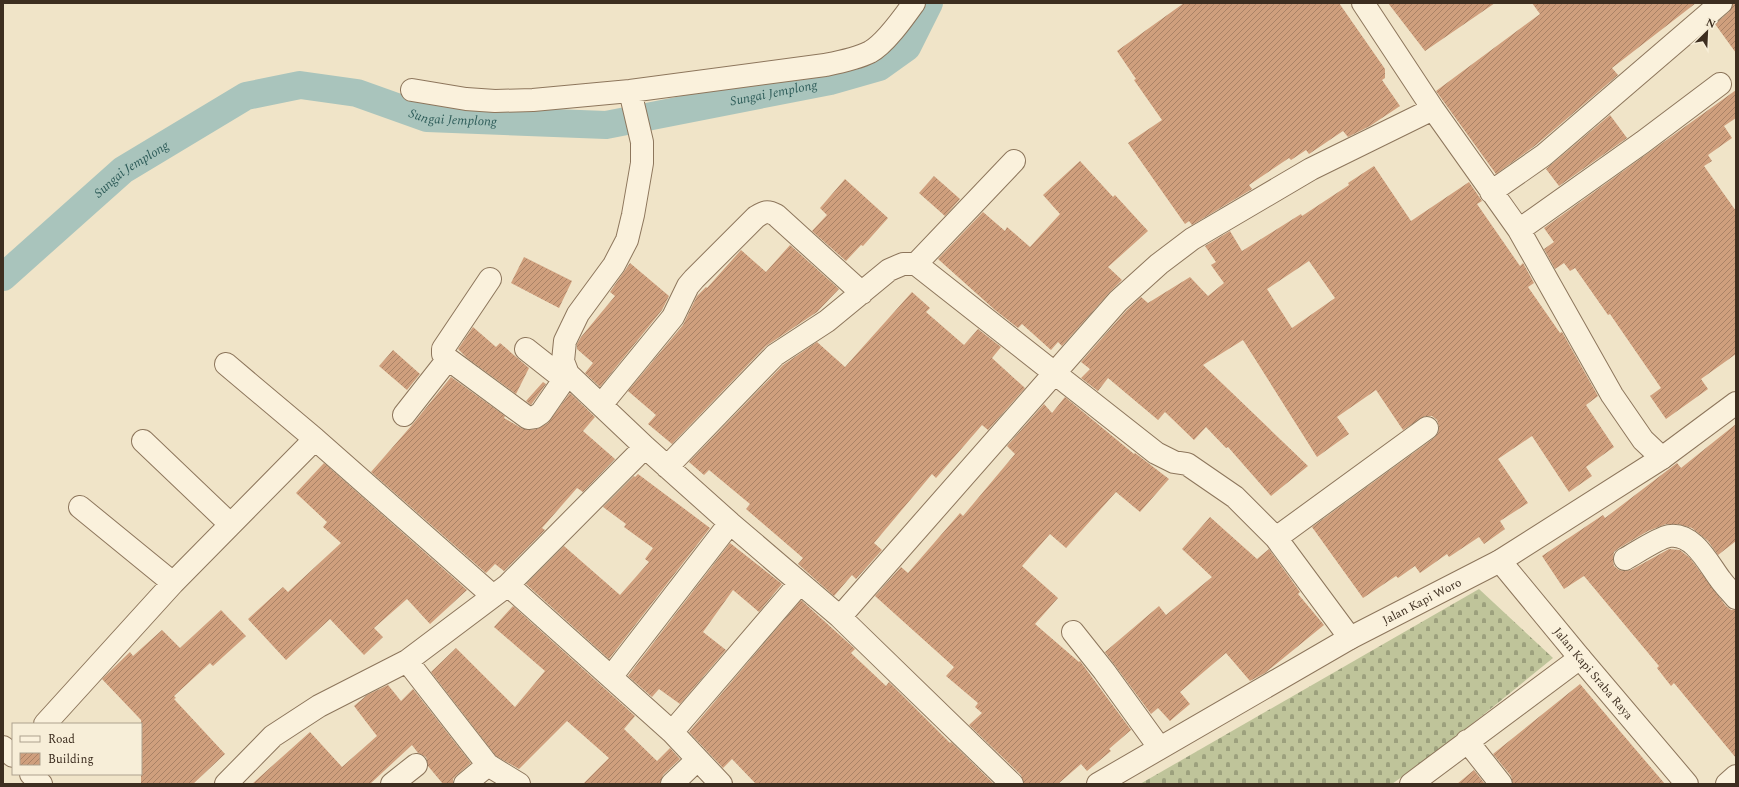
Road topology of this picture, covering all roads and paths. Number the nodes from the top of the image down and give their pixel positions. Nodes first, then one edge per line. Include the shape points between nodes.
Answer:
1 (914, 3) edge
2 (1363, 3) edge
3 (1721, 3) edge
4 (1720, 84) dead end
5 (412, 90) dead end
6 (631, 97) junction
7 (1433, 109) junction
8 (1014, 161) dead end
9 (1491, 192) junction
10 (1519, 230) junction
11 (916, 264) junction
12 (490, 279) dead end
13 (862, 293) junction
14 (526, 349) dead end
15 (448, 359) junction
16 (226, 364) dead end
17 (1055, 373) junction
18 (566, 377) junction
19 (1736, 403) edge
20 (600, 405) junction
21 (404, 416) dead end
22 (1427, 428) dead end
23 (315, 439) junction
24 (143, 441) dead end
25 (645, 447) junction
26 (1662, 458) junction
27 (667, 467) junction
28 (80, 507) dead end
29 (730, 523) junction
30 (230, 524) junction
31 (1276, 538) junction
32 (1625, 559) dead end
33 (1500, 561) junction
34 (173, 583) junction
35 (800, 583) junction
36 (500, 591) junction
37 (1736, 598) edge
38 (840, 617) junction
39 (1072, 632) dead end
40 (1350, 638) junction
41 (1580, 658) junction
42 (407, 661) junction
43 (611, 677) junction
44 (46, 723) edge
45 (672, 732) junction
46 (1467, 741) junction
47 (3, 747) edge
48 (1159, 748) junction
49 (12, 755) edge
50 (697, 760) junction
51 (488, 765) junction
52 (416, 766) dead end
53 (32, 775) edge
54 (1736, 776) edge
55 (41, 784) edge
56 (226, 784) edge
57 (392, 784) edge
58 (465, 784) edge
59 (520, 784) edge
60 (672, 784) edge
61 (721, 784) edge
62 (1012, 784) edge
63 (1098, 784) edge
64 (1411, 784) edge
65 (1502, 784) edge
66 (1687, 784) edge
67 (1727, 784) edge

1 - 6 street via 892,32 872,51 853,59
2 - 7 street
3 - 9 street via 1544,155
4 - 10 street
5 - 6 street via 495,101
6 - 18 street via 642,142 642,163 633,215 627,240 614,265 578,314 565,341 563,361
7 - 9 street
7 - 17 street via 1311,169 1192,239 1159,264 1118,301
8 - 11 street
9 - 10 street
10 - 26 street via 1612,395 1643,440
11 - 13 street via 895,266
11 - 17 street
12 - 15 street via 442,348
13 - 20 street via 776,215 764,212 694,278 673,317
13 - 27 street via 827,321 775,355
14 - 18 street
15 - 18 street via 528,418 541,413
15 - 21 street
16 - 23 street
17 - 31 street via 1156,453 1174,462 1187,464 1235,497
17 - 38 street
18 - 20 street
19 - 26 street, Jalan Kapi Woro
20 - 25 street
22 - 31 street
23 - 30 street
23 - 36 street
24 - 30 street
25 - 27 street
25 - 36 street
26 - 33 street, Jalan Kapi Woro
27 - 29 street
28 - 34 street
29 - 35 street
29 - 43 street
30 - 34 street
31 - 40 street
32 - 37 street via 1667,536 1686,539 1699,550
33 - 40 street, Jalan Kapi Woro
33 - 41 street, Jalan Kapi Sraba Raya
34 - 44 street
35 - 38 street
35 - 45 street
36 - 42 street
36 - 43 street
38 - 62 street
39 - 48 street via 1104,671
40 - 48 street, Jalan Kapi Woro
41 - 46 street
41 - 66 street, Jalan Kapi Sraba Raya
42 - 51 street
42 - 56 street via 319,706 273,736
43 - 45 street
45 - 50 street
46 - 64 street
46 - 65 street
47 - 49 street
48 - 63 street, Jalan Kapi Woro
50 - 60 street
50 - 61 street
51 - 58 street
51 - 59 street
52 - 57 street
53 - 55 street
54 - 67 street

